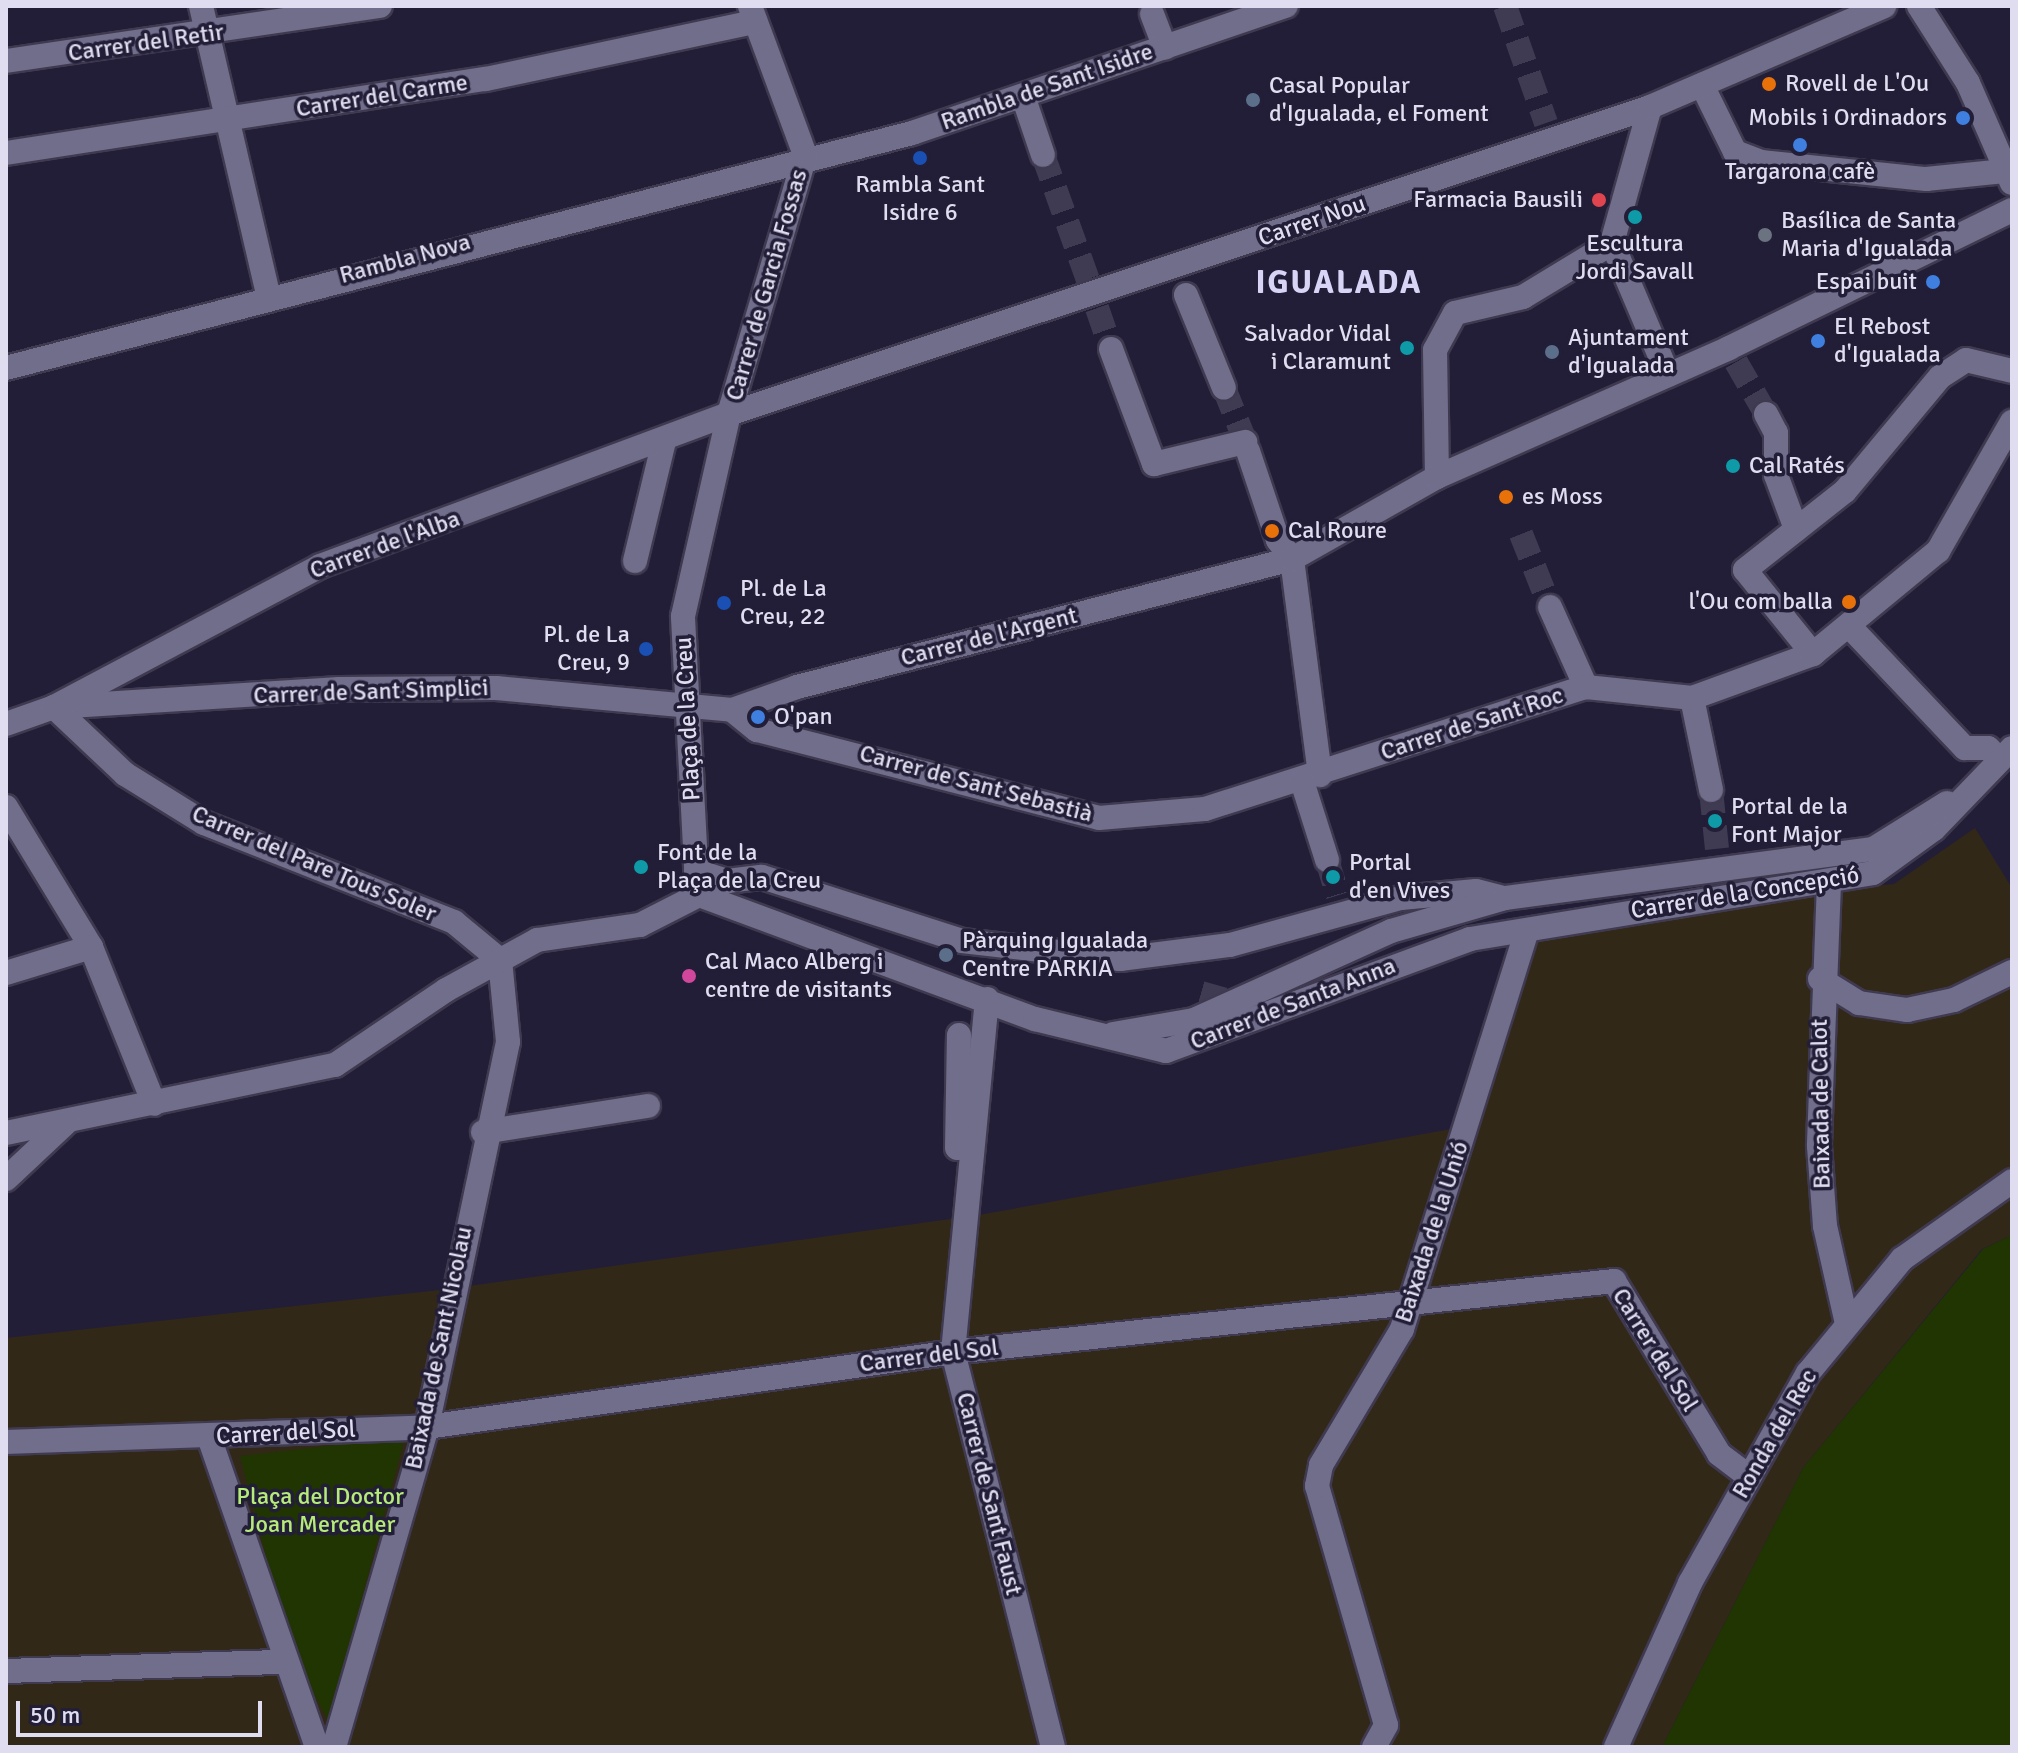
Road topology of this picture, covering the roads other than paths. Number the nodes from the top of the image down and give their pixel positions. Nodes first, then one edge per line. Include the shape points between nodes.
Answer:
1 (201, 6) edge
2 (380, 6) edge
3 (1286, 6) edge
4 (1884, 6) edge
5 (1919, 6) edge
6 (752, 14) edge
7 (1152, 14) dead end
8 (207, 35) junction
9 (1165, 48) junction
10 (6, 61) edge
11 (1702, 85) junction
12 (1024, 99) junction
13 (1650, 107) junction
14 (230, 121) junction
15 (6, 153) edge
16 (805, 155) junction
17 (1043, 155) tunnel mouth
18 (2008, 177) edge
19 (2012, 210) edge
20 (1612, 243) junction
21 (1180, 281) junction
22 (268, 294) junction
23 (1111, 349) tunnel mouth
24 (6, 368) edge
25 (2012, 371) edge
26 (1668, 375) junction
27 (1224, 388) tunnel mouth
28 (729, 414) junction
29 (1766, 414) tunnel mouth
30 (2012, 422) edge
31 (664, 441) junction
32 (1437, 477) junction
33 (1796, 529) junction
34 (1292, 559) junction
35 (635, 561) dead end
36 (1550, 607) tunnel mouth
37 (1850, 627) junction
38 (1813, 654) junction
39 (1586, 687) junction
40 (687, 702) junction
41 (1693, 703) junction
42 (54, 707) junction
43 (732, 710) junction
44 (6, 724) edge
45 (2006, 753) edge
46 (1311, 778) junction
47 (1970, 789) junction
48 (1711, 790) tunnel mouth
49 (6, 807) edge
50 (1327, 860) tunnel mouth
51 (697, 883) junction
52 (1829, 883) junction
53 (1505, 898) junction
54 (1527, 931) junction
55 (91, 947) junction
56 (500, 960) junction
57 (2012, 972) edge
58 (6, 973) edge
59 (1820, 979) junction
60 (987, 999) junction
61 (1090, 1034) junction
62 (959, 1035) dead end
63 (154, 1104) junction
64 (648, 1106) dead end
65 (68, 1120) junction
66 (483, 1132) junction
67 (6, 1133) edge
68 (6, 1179) edge
69 (2012, 1181) edge
70 (964, 1189) junction
71 (1410, 1302) junction
72 (1847, 1324) junction
73 (953, 1352) junction
74 (427, 1427) junction
75 (209, 1437) junction
76 (6, 1442) edge
77 (1749, 1477) junction
78 (283, 1662) junction
79 (6, 1671) edge
80 (317, 1747) edge
81 (334, 1747) edge
82 (1053, 1747) edge
83 (1374, 1747) edge
84 (1616, 1747) edge

1 - 8 street
2 - 8 street, Carrer del Retir
3 - 9 street, Rambla de Sant Isidre
4 - 11 street, Carrer Nou
5 - 18 street via 1968,83
6 - 14 street, Carrer del Carme
6 - 16 street
7 - 9 street
8 - 10 street, Carrer del Retir
8 - 14 street
9 - 12 street, Rambla de Sant Isidre
11 - 13 street, Carrer Nou
11 - 18 street via 1735,152 1761,162 1926,179
12 - 16 street, Rambla de Sant Isidre
12 - 17 street
13 - 20 street
13 - 21 street, Carrer Nou via 1548,130
14 - 15 street, Carrer del Carme
14 - 22 street
16 - 22 street, Rambla Nova
16 - 28 street, Carrer de Garcia Fossas
19 - 26 street, Carrer de l'Argent via 1733,355
20 - 26 street
20 - 32 street via 1523,297 1455,313 1435,350
21 - 27 street
21 - 28 street, Carrer Nou via 1093,296
22 - 24 street, Rambla Nova
23 - 34 street via 1154,464 1246,444 1278,540
25 - 33 street via 1966,360 1940,377 1845,491
26 - 32 street, Carrer de l'Argent
28 - 31 street, Carrer de l'Alba
28 - 40 street, Plaça de la Creu via 683,616
29 - 33 street via 1776,433 1776,475
30 - 37 street via 1938,551
31 - 35 street
31 - 42 street, Carrer de l'Alba via 320,566
32 - 34 street, Carrer de l'Argent
33 - 38 street via 1745,570
34 - 43 street, Carrer de l'Argent via 797,687
34 - 46 street
36 - 39 street, Carrer de Sant Roc
37 - 38 street
37 - 45 street via 1965,748
38 - 41 street
39 - 41 street
39 - 46 street, Carrer de Sant Roc
40 - 42 street, Carrer de Sant Simplici via 496,688 339,689
40 - 43 street, Carrer de l'Argent
40 - 51 street, Plaça de la Creu
41 - 48 street
42 - 44 street
42 - 56 street, Carrer del Pare Tous Soler via 125,774 204,823 454,922
43 - 46 street, Carrer de Sant Sebastià via 757,730 1099,818 1205,809
45 - 47 street, Carrer de la Concepció
46 - 50 street
47 - 52 street, Carrer de la Concepció via 1905,856
47 - 53 street via 1873,849 1718,859
49 - 55 street
51 - 53 street via 762,877 962,941 1120,959 1230,945 1340,902 1476,891
51 - 56 street via 640,925 572,933
51 - 60 street, Carrer de Santa Anna
52 - 54 street, Carrer de la Concepció
52 - 59 street, Baixada de Calot
53 - 61 street via 1391,931 1194,1020
54 - 61 street, Carrer de Santa Anna via 1424,953 1166,1051
54 - 71 street, Baixada de la Unió
55 - 58 street
55 - 63 street
56 - 63 street via 335,1065
56 - 66 street, Baixada de Sant Nicolau via 508,1042
57 - 59 street via 1954,1000 1907,1010 1859,1003
59 - 72 street, Baixada de Calot via 1825,1226
60 - 61 street, Carrer de Santa Anna
60 - 70 street, Carrer de Sant Faust
62 - 70 street via 955,1140
63 - 65 street
64 - 66 street
65 - 67 street
65 - 68 street
66 - 74 street, Baixada de Sant Nicolau
69 - 72 street, Ronda del Rec via 1902,1259
70 - 73 street, Carrer de Sant Faust
71 - 73 street, Carrer del Sol
71 - 77 street, Carrer del Sol via 1614,1281 1719,1454
71 - 83 street, Baixada de la Unió via 1321,1465 1317,1486 1386,1725
72 - 77 street, Ronda del Rec via 1808,1373
73 - 74 street, Carrer del Sol
73 - 82 street, Carrer de Sant Faust
74 - 75 street, Carrer del Sol
74 - 81 street, Baixada de Sant Nicolau
75 - 76 street, Carrer del Sol
75 - 78 street
77 - 84 street, Ronda del Rec via 1690,1583
78 - 79 street
78 - 80 street

